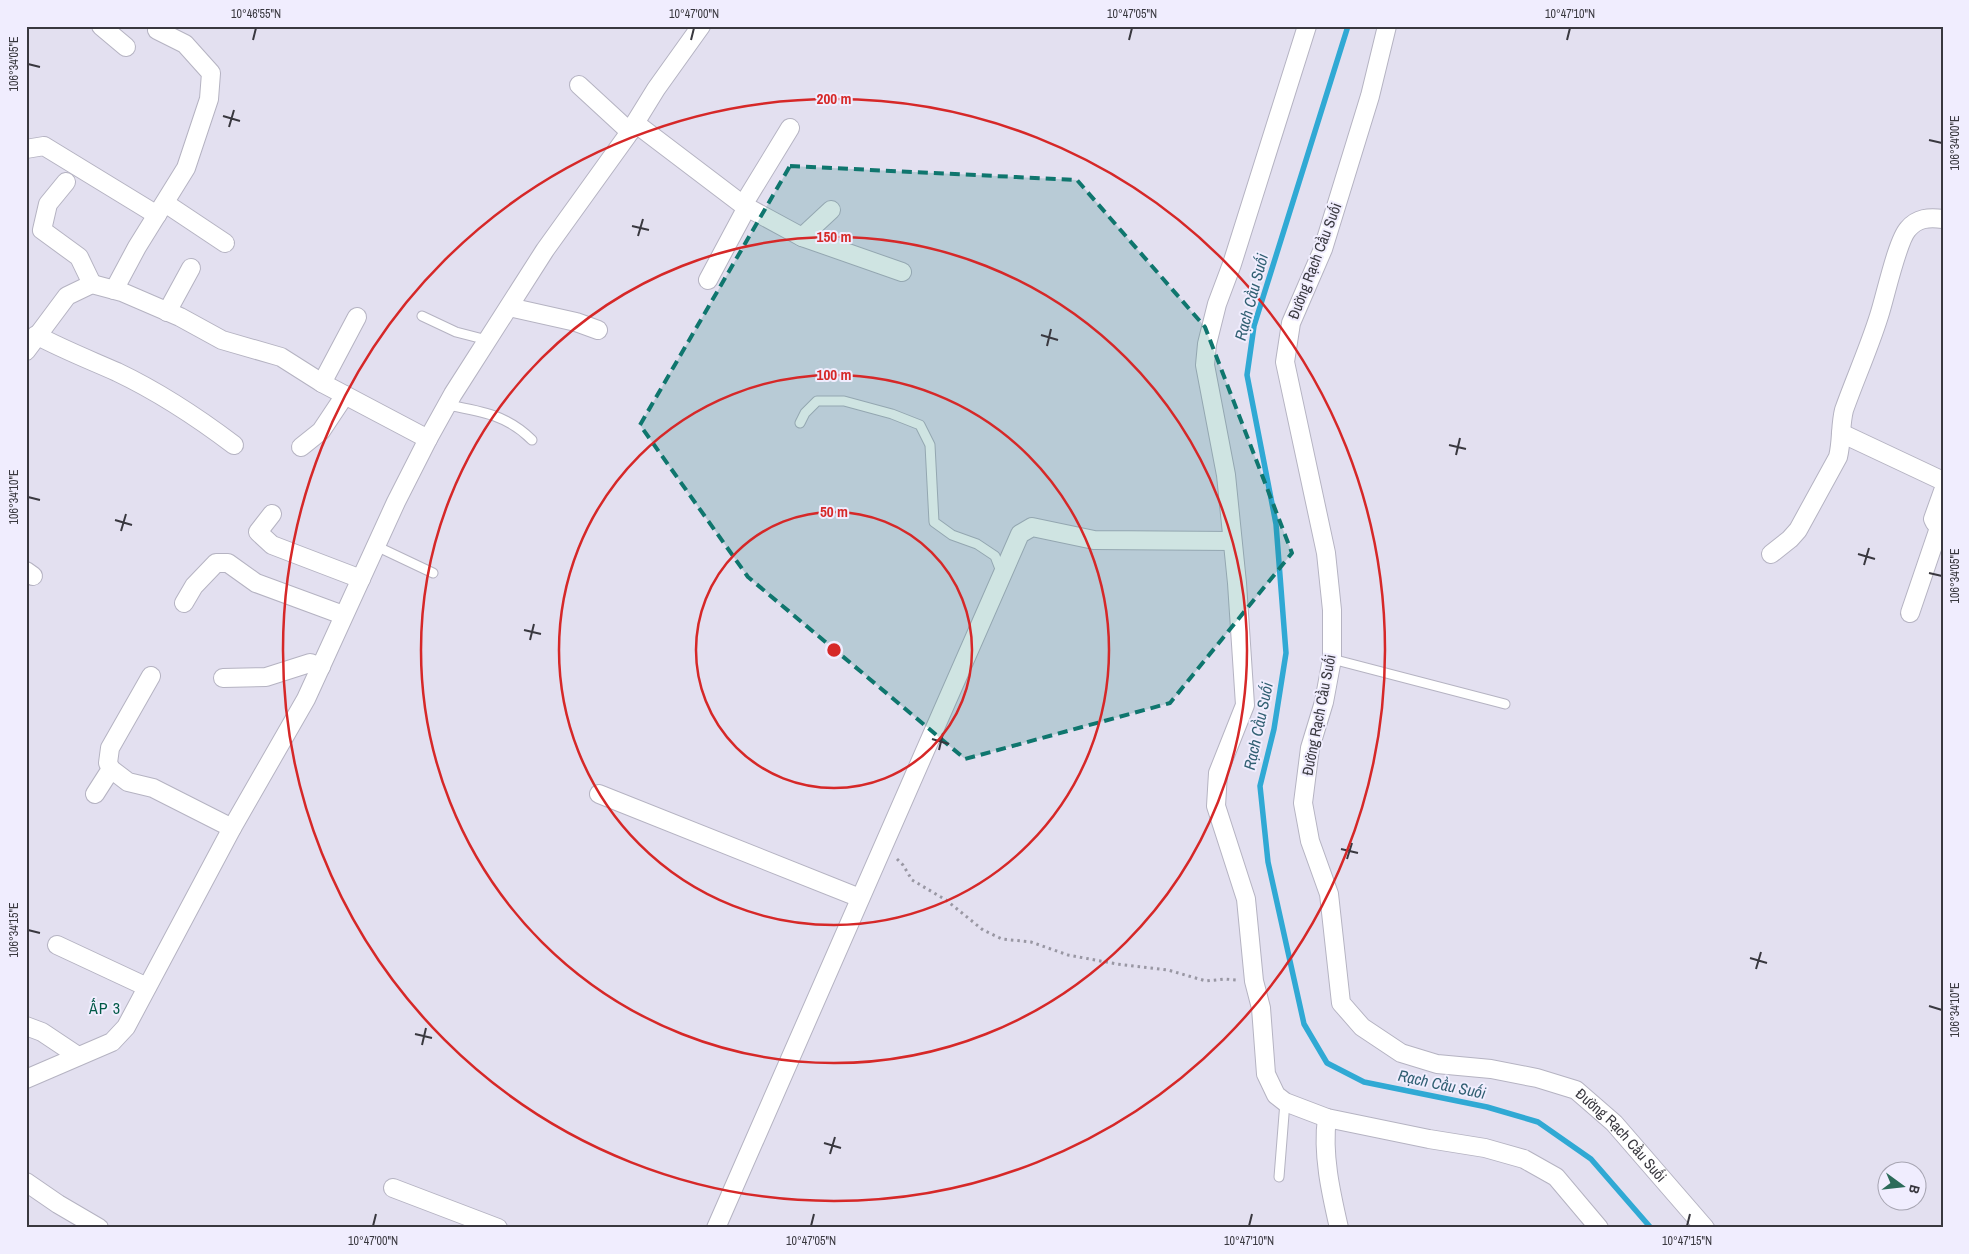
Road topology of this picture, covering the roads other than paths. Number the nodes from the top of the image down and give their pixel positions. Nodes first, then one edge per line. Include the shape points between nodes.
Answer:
1 (102, 26) edge
2 (700, 26) edge
3 (1307, 26) edge
4 (1387, 26) edge
5 (158, 30) dead end
6 (126, 47) dead end
7 (580, 85) dead end
8 (633, 127) junction
9 (790, 128) dead end
10 (26, 149) edge
11 (66, 182) dead end
12 (745, 206) junction
13 (161, 209) junction
14 (831, 210) dead end
15 (1943, 219) edge
16 (802, 237) junction
17 (225, 243) dead end
18 (191, 268) dead end
19 (902, 272) dead end
20 (708, 280) dead end
21 (92, 284) junction
22 (114, 290) junction
23 (509, 307) junction
24 (166, 312) junction
25 (422, 316) dead end
26 (357, 317) dead end
27 (598, 330) dead end
28 (36, 336) junction
29 (488, 340) junction
30 (26, 351) edge
31 (322, 383) junction
32 (345, 395) junction
33 (447, 404) junction
34 (800, 423) dead end
35 (1841, 433) junction
36 (428, 439) junction
37 (532, 440) dead end
38 (234, 445) dead end
39 (301, 447) dead end
40 (1943, 481) edge
41 (1943, 491) edge
42 (272, 514) dead end
43 (1941, 526) edge
44 (1232, 541) junction
45 (376, 546) junction
46 (1771, 554) dead end
47 (433, 573) dead end
48 (1002, 575) junction
49 (361, 578) junction
50 (184, 602) dead end
51 (1910, 613) dead end
52 (343, 615) junction
53 (1332, 659) junction
54 (322, 667) junction
55 (151, 676) dead end
56 (223, 678) dead end
57 (1505, 704) dead end
58 (111, 769) junction
59 (95, 794) dead end
60 (599, 794) dead end
61 (232, 828) junction
62 (860, 898) junction
63 (58, 945) dead end
64 (147, 987) junction
65 (26, 1026) edge
66 (78, 1056) junction
67 (26, 1079) edge
68 (1285, 1102) junction
69 (1327, 1118) junction
70 (1279, 1177) dead end
71 (26, 1182) edge
72 (393, 1188) dead end
73 (99, 1228) edge
74 (498, 1228) edge
75 (716, 1228) edge
76 (1339, 1228) edge
77 (1599, 1228) edge
78 (1705, 1228) edge

1 - 6 street
2 - 8 street
3 - 44 street via 1207,344 1205,365 1226,475
4 - 53 street, Đường Rạch Cầu Suối via 1370,96 1329,231 1291,323 1285,362 1326,553 1332,610
5 - 13 street via 185,44 211,73 209,99 186,168
7 - 8 street
8 - 12 street
8 - 23 street via 545,250
9 - 12 street
10 - 13 street via 44,146
11 - 21 street via 48,204 42,230 79,258
12 - 16 street
12 - 20 street
13 - 17 street
13 - 22 street
14 - 16 street
15 - 35 street via 1931,217 1917,221 1906,230 1879,318 1844,410
16 - 19 street
18 - 24 street
21 - 22 street
21 - 28 street via 67,296
22 - 24 street
23 - 27 street
23 - 29 street
24 - 31 street via 222,340 281,357
25 - 29 lane via 456,332
26 - 31 street
28 - 30 street
28 - 38 street via 163,397
29 - 33 street
31 - 32 street
32 - 36 street
32 - 39 street via 321,431
33 - 36 street
33 - 37 lane via 504,418 521,428
34 - 48 lane via 817,401 844,401 920,425 930,445 934,522 952,535 977,544 996,556
35 - 40 street
35 - 46 street via 1838,457 1798,530
36 - 45 street
41 - 43 street via 1933,519
42 - 49 street via 258,532 272,545
43 - 51 street
44 - 48 street via 1094,540 1032,528 1020,534
44 - 68 street via 1245,705 1218,773 1216,806 1246,899 1255,983 1261,1008 1266,1074 1276,1095
45 - 47 lane
45 - 49 street
48 - 62 street
49 - 52 street
50 - 52 street via 216,563 228,563 256,583
52 - 54 street
53 - 57 lane
53 - 78 street, Đường Rạch Cầu Suối via 1324,702 1310,748 1303,803 1310,841 1328,894 1341,1003 1362,1027 1401,1053 1437,1064 1537,1078 1576,1090 1614,1123
54 - 56 street via 310,663 266,676
54 - 61 street
55 - 58 street via 110,748 108,763
58 - 59 street
58 - 61 street via 128,782 153,788
60 - 62 street
61 - 64 street
62 - 75 street
63 - 64 street
64 - 66 street via 126,1027 112,1042
65 - 66 street via 42,1032
66 - 67 street
68 - 69 street
68 - 70 lane
69 - 76 street via 1325,1134 1332,1198
69 - 77 street via 1485,1148 1524,1160 1556,1177
71 - 73 street
72 - 74 street

